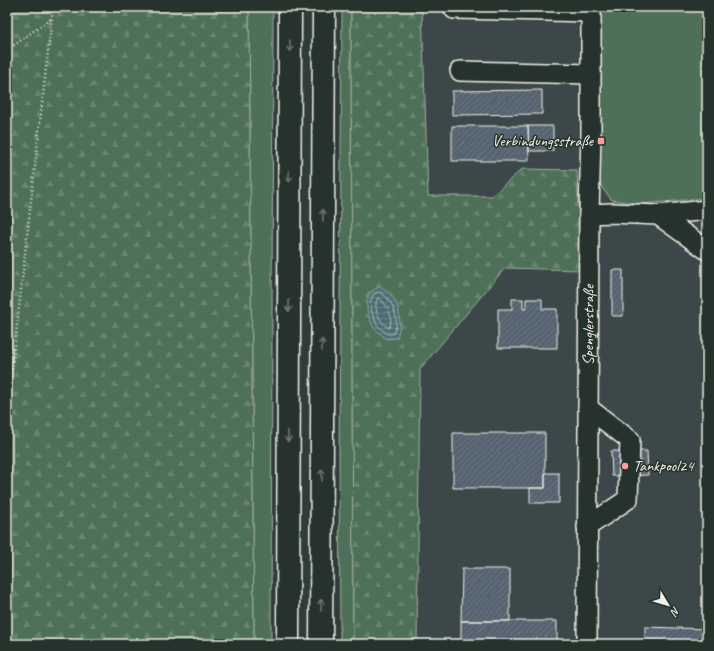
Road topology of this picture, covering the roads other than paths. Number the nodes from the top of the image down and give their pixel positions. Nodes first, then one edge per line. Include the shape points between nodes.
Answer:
1 (290, 7) edge
2 (324, 7) edge
3 (454, 9) dead end
4 (591, 9) edge
5 (460, 71) dead end
6 (591, 74) junction
7 (707, 210) edge
8 (589, 214) junction
9 (658, 214) junction
10 (707, 250) edge
11 (588, 408) junction
12 (587, 527) junction
13 (288, 644) edge
14 (321, 644) edge
15 (587, 644) edge

1 -> 13 highway
14 -> 2 highway
3 - 4 street
4 - 6 street, Spenglerstraße
5 - 6 street
6 - 8 street, Spenglerstraße
7 - 9 street
8 - 9 street
8 - 11 street, Spenglerstraße
9 - 10 street
11 - 12 street, Spenglerstraße
11 - 12 street via 630,440 628,499
12 - 15 street, Spenglerstraße

